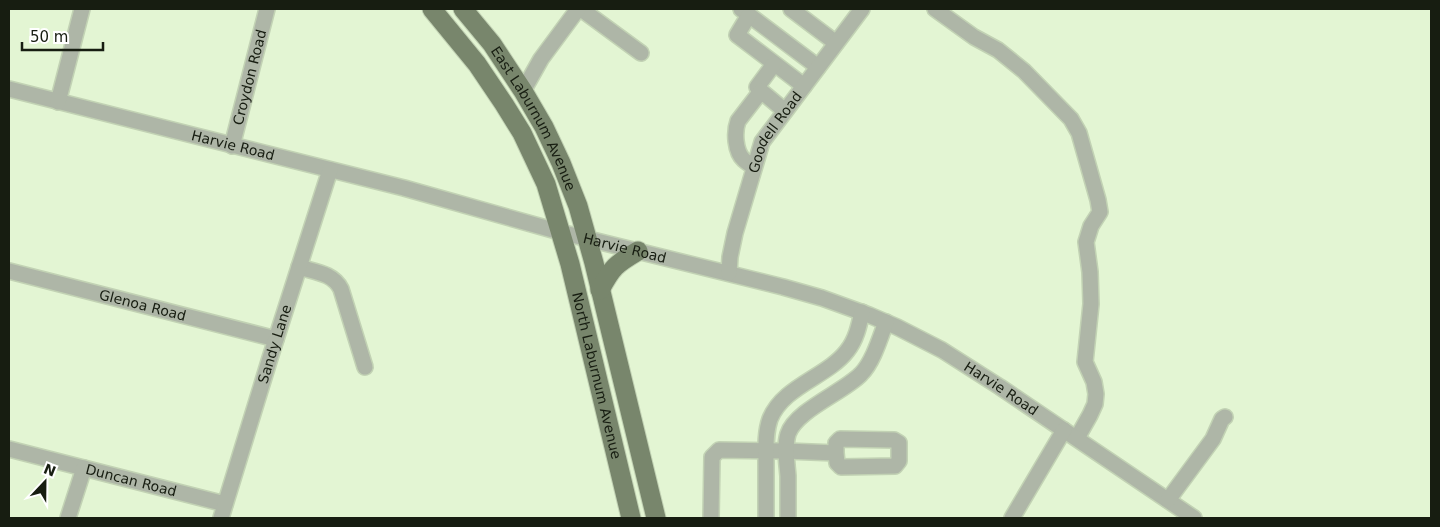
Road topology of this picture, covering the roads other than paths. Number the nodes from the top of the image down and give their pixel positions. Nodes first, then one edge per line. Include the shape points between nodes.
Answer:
1 (82, 9) edge
2 (267, 9) edge
3 (432, 9) edge
4 (463, 9) edge
5 (580, 9) edge
6 (790, 9) edge
7 (862, 9) edge
8 (935, 9) edge
9 (745, 12) edge
10 (836, 43) junction
11 (641, 53) dead end
12 (774, 64) junction
13 (818, 67) junction
14 (804, 86) junction
15 (9, 89) edge
16 (523, 91) junction
17 (761, 91) junction
18 (58, 102) junction
19 (785, 112) junction
20 (232, 146) junction
21 (754, 167) junction
22 (330, 170) junction
23 (560, 232) junction
24 (586, 238) junction
25 (638, 251) junction
26 (299, 267) junction
27 (9, 271) edge
28 (728, 274) junction
29 (600, 290) junction
30 (862, 312) junction
31 (886, 322) junction
32 (276, 339) junction
33 (365, 367) dead end
34 (1225, 418) dead end
35 (1070, 434) junction
36 (9, 449) edge
37 (766, 450) junction
38 (786, 451) junction
39 (836, 453) dead end
40 (84, 468) junction
41 (1168, 500) junction
42 (223, 511) edge
43 (68, 518) edge
44 (631, 518) edge
45 (656, 518) edge
46 (711, 518) edge
47 (766, 518) edge
48 (788, 518) edge
49 (1012, 518) edge
50 (1194, 518) edge

1 - 18 street
2 - 20 street, Croydon Road
3 - 23 main road, East Laburnum Avenue via 477,64 522,133 546,184
4 - 16 main road, East Laburnum Avenue via 492,44
5 - 11 street
5 - 16 street via 541,59
6 - 10 street
7 - 10 street, Goodell Road
8 - 35 street via 998,50 1024,72 1072,119 1079,133 1100,212 1090,226 1086,242 1091,304 1085,362 1094,382 1096,399 1090,415
9 - 12 street via 737,35
9 - 13 street
10 - 13 street, Goodell Road
12 - 14 street
12 - 17 street via 757,87
13 - 14 street, Goodell Road
14 - 19 street, Goodell Road
15 - 18 street, Harvie Road
16 - 24 main road, East Laburnum Avenue via 561,163 578,206
17 - 19 street
17 - 21 street via 736,126 740,154
18 - 20 street, Harvie Road
19 - 21 street, Goodell Road via 762,142
20 - 22 street, Harvie Road
21 - 28 street, Goodell Road via 735,234
22 - 23 street, Harvie Road
22 - 26 street, Sandy Lane
23 - 24 street, Harvie Road
23 - 44 main road, North Laburnum Avenue
24 - 25 street, Harvie Road
24 - 29 main road, North Laburnum Avenue
25 - 28 street, Harvie Road
25 - 29 main road via 613,268
26 - 32 street, Sandy Lane
26 - 33 street via 327,275 342,289
27 - 32 street, Glenoa Road
28 - 30 street, Harvie Road
29 - 45 main road, North Laburnum Avenue
30 - 31 street, Harvie Road
30 - 37 street via 854,341 846,353 797,388 776,408 767,431
31 - 35 street, Harvie Road via 942,350
31 - 38 street via 861,374 792,426
32 - 42 street, Sandy Lane
34 - 41 street
35 - 41 street, Harvie Road
35 - 49 street
36 - 40 street, Duncan Road
37 - 38 street
37 - 46 street via 719,450 712,458
37 - 47 street
38 - 39 street
38 - 48 street
40 - 42 street, Duncan Road
40 - 43 street
41 - 50 street, Harvie Road

